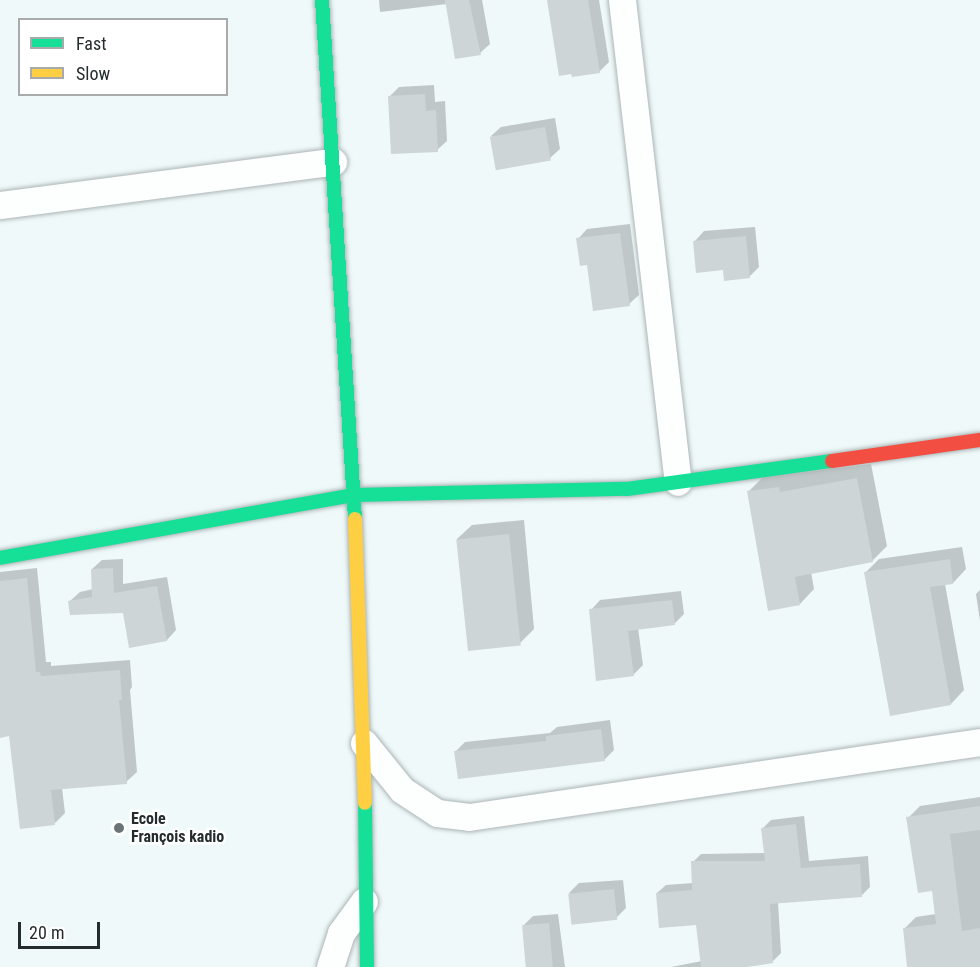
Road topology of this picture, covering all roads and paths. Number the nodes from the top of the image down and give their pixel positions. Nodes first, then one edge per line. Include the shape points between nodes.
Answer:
1 (322, 0) edge
2 (622, 0) edge
3 (333, 162) junction
4 (0, 205) edge
5 (980, 440) edge
6 (678, 482) junction
7 (354, 495) junction
8 (0, 558) edge
9 (980, 742) edge
10 (364, 743) junction
11 (364, 901) junction
12 (330, 967) edge
13 (367, 967) edge

1 - 3 street
2 - 6 street
3 - 4 street
3 - 7 street
5 - 6 street
6 - 7 street via 627,489
7 - 8 street
7 - 10 street
9 - 10 street via 469,817 437,813 402,790
10 - 11 street
11 - 12 street via 342,933
11 - 13 street

